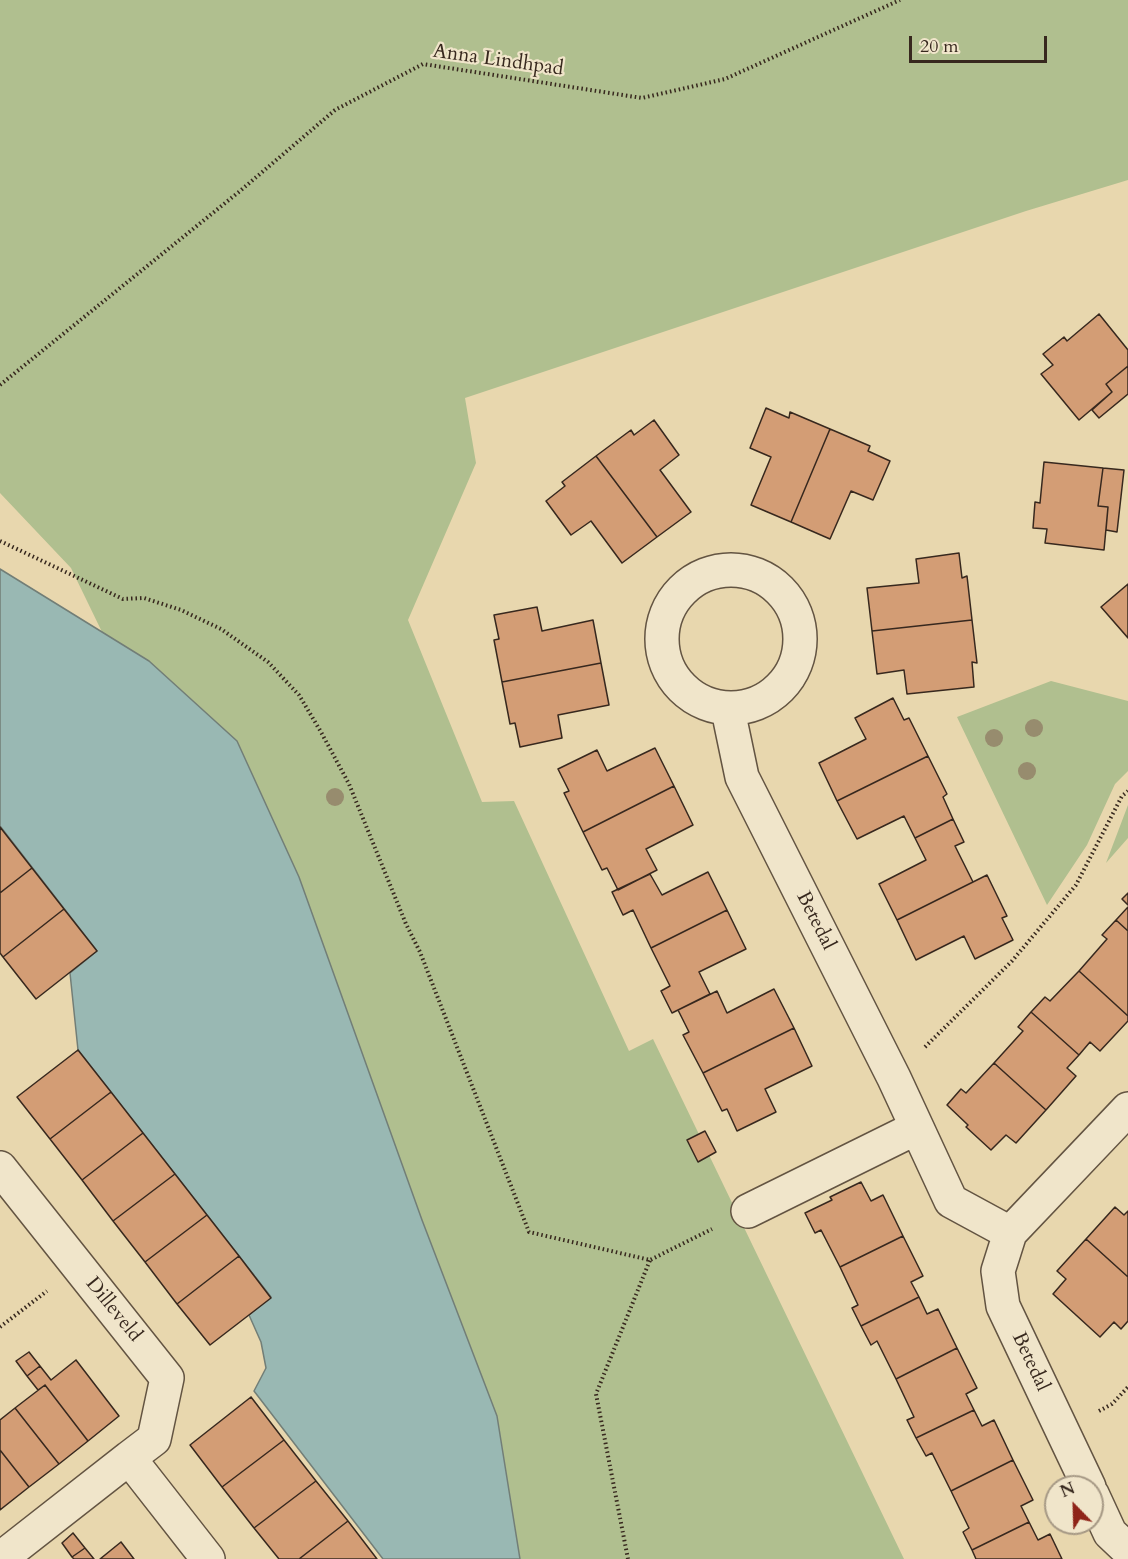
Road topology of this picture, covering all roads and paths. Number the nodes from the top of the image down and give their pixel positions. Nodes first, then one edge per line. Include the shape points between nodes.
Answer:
1 (900, 0) edge
2 (0, 385) edge
3 (0, 541) edge
4 (728, 710) junction
5 (1128, 791) edge
6 (894, 1078) junction
7 (1128, 1109) edge
8 (916, 1128) junction
9 (0, 1168) edge
10 (748, 1211) joint
11 (1010, 1233) junction
12 (650, 1260) junction
13 (79, 1267) junction
14 (0, 1327) edge
15 (129, 1458) junction
16 (1083, 1475) edge
17 (1104, 1520) edge
18 (1128, 1550) edge
19 (0, 1559) edge
20 (208, 1559) edge
21 (628, 1559) edge

1 - 2 path, Anna Lindhpad via 724,79 642,98 423,64 335,110
3 - 12 path via 123,599 144,598 221,629 268,662 299,695 349,784 420,952 529,1232
4 - 4 street via 764,701 786,684 799,657 800,625 792,604 774,584 746,571 719,570 691,582 674,599 662,626 663,652 668,669 684,691 702,703
4 - 6 street, Betedal via 742,777
5 - 6 path via 1076,885 1012,961
6 - 8 street, Betedal
7 - 11 street, Betedal
8 - 10 street
8 - 11 street, Betedal via 951,1201
9 - 13 street, Dilleveld
10 - 12 path
11 - 16 street, Betedal via 998,1271 1003,1306
12 - 21 path via 596,1394
13 - 14 path
13 - 15 street, Dilleveld via 167,1378 154,1439
15 - 19 street, Dilleveld
15 - 20 street
17 - 18 street via 1110,1533

